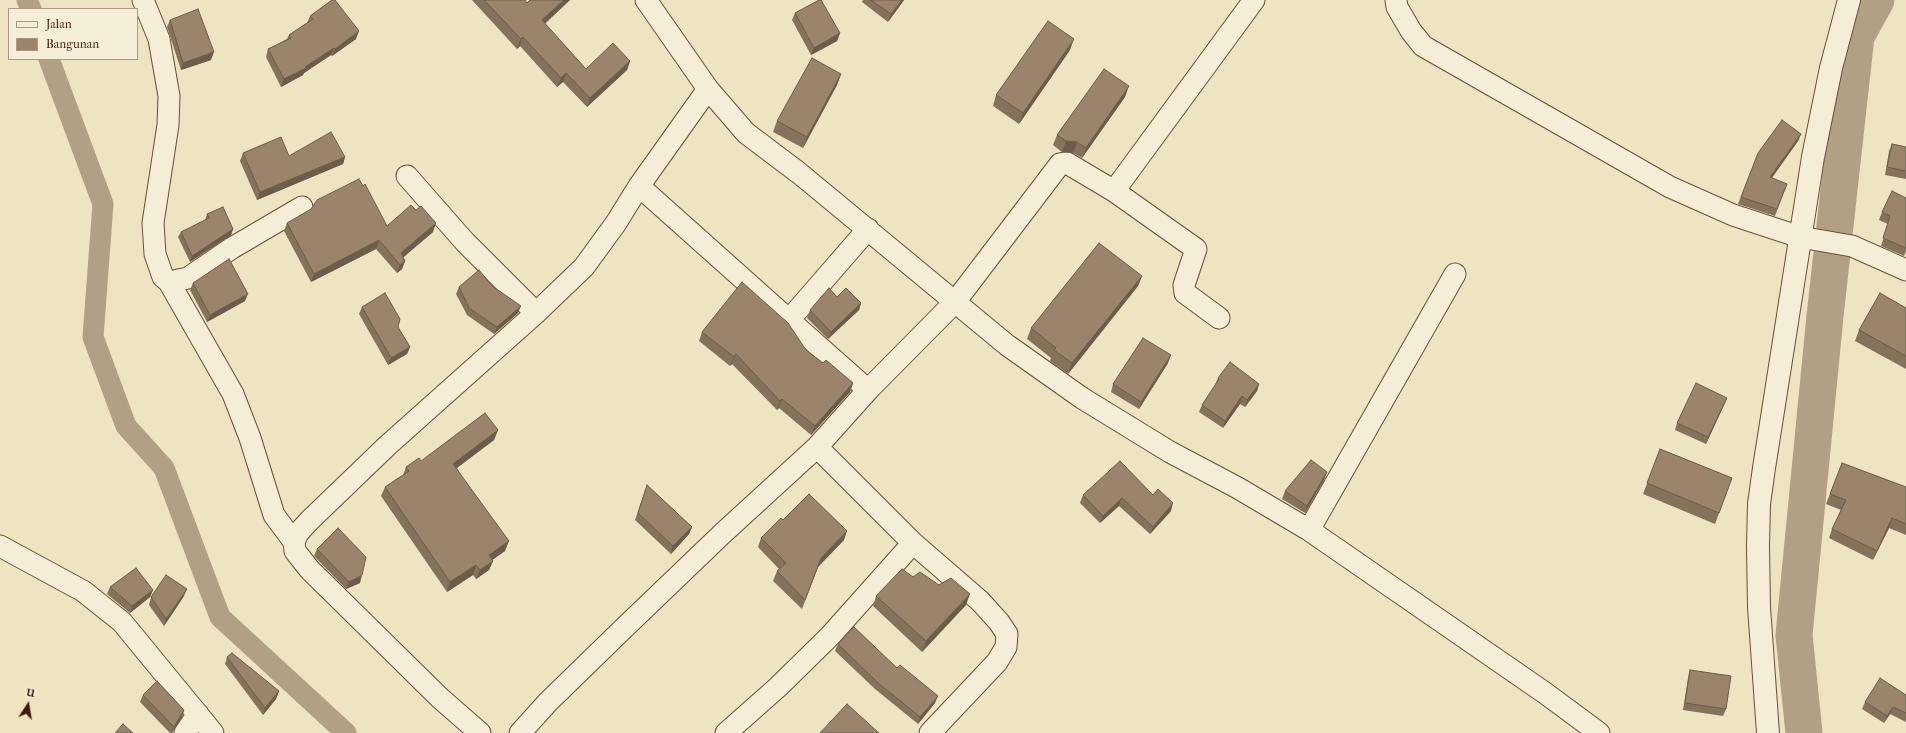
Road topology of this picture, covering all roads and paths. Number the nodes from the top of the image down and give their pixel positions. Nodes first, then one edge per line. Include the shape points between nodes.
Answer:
1 (143, 0) edge
2 (646, 0) edge
3 (1254, 0) edge
4 (1396, 0) edge
5 (1849, 0) edge
6 (708, 89) junction
7 (407, 176) dead end
8 (639, 186) junction
9 (1114, 191) junction
10 (302, 207) dead end
11 (868, 229) junction
12 (1806, 238) junction
13 (1906, 270) edge
14 (1455, 274) dead end
15 (169, 282) junction
16 (955, 302) junction
17 (536, 313) junction
18 (1219, 318) dead end
19 (789, 320) junction
20 (868, 390) junction
21 (817, 447) junction
22 (1309, 530) junction
23 (294, 542) junction
24 (912, 543) junction
25 (0, 546) edge
26 (198, 714) junction
27 (185, 733) edge
28 (213, 733) edge
29 (480, 733) edge
30 (520, 733) edge
31 (726, 733) edge
32 (930, 733) edge
33 (1599, 733) edge
34 (1768, 733) edge

1 - 15 street via 159,40 169,96 168,125 153,223 155,254 163,277
2 - 6 street
3 - 9 street
4 - 12 street via 1397,7 1411,31 1423,46 1670,187 1733,215
5 - 12 street via 1831,68 1813,157
6 - 8 street
6 - 11 street via 746,133
7 - 17 street via 465,242
8 - 17 street via 584,267
8 - 19 street
9 - 16 street via 1067,163 1060,164
9 - 18 street via 1196,249 1184,285 1185,293
10 - 15 street via 232,248 188,278
11 - 16 street
11 - 19 street
12 - 13 street via 1845,245
12 - 34 street via 1759,504 1759,607
14 - 22 street
15 - 23 street via 233,394 274,514
16 - 20 street
16 - 22 street via 1008,345 1082,398 1170,452
17 - 23 street via 382,450 310,520 298,533
19 - 20 street
20 - 21 street
21 - 24 street
21 - 30 street via 628,623
22 - 33 street
23 - 29 street via 295,551 310,570 440,698
24 - 31 street via 830,636
24 - 32 street via 980,601 1007,634 1006,646 997,662
25 - 26 street via 83,591 122,622
26 - 27 street
26 - 28 street

